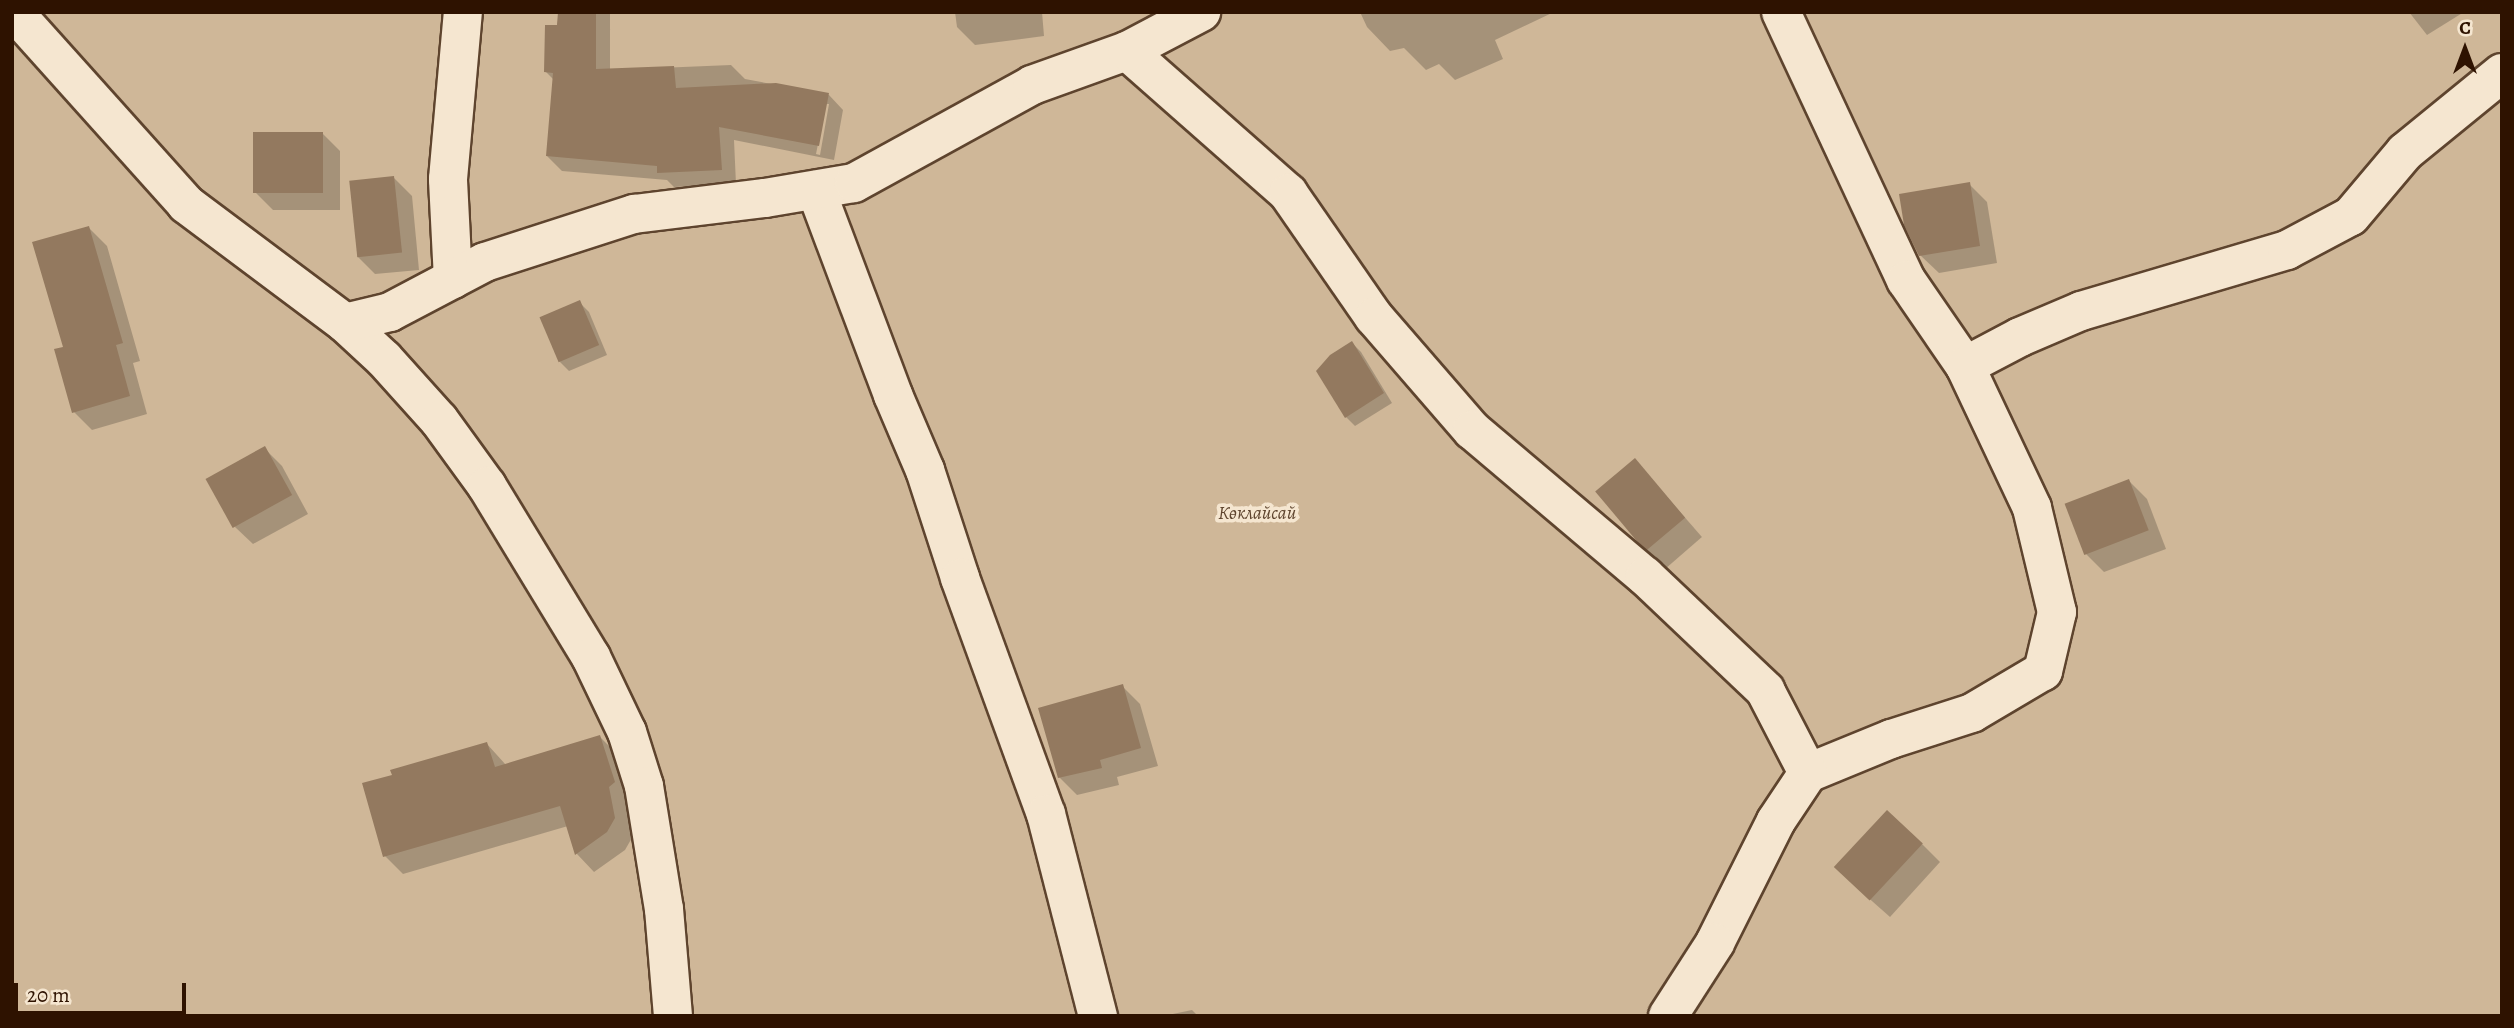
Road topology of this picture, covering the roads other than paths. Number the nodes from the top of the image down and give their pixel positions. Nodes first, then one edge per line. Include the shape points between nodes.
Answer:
1 (14, 12) edge
2 (463, 12) edge
3 (1201, 12) edge
4 (1781, 12) edge
5 (1127, 51) junction
6 (2502, 73) edge
7 (816, 190) junction
8 (453, 279) junction
9 (345, 323) junction
10 (1965, 366) junction
11 (1808, 773) junction
12 (673, 1016) edge
13 (1098, 1016) edge
14 (1668, 1016) edge

1 - 9 street via 186,204
2 - 8 street via 448,179
3 - 5 street
4 - 10 street via 1906,281
5 - 7 street via 1032,85 854,183
5 - 11 street via 1288,193 1374,317 1472,430 1645,576 1765,690
6 - 10 street via 2405,152 2351,216 2287,250 2081,311
7 - 8 street via 634,214 485,262
7 - 13 street via 925,470 1046,814
8 - 9 street via 390,312
9 - 12 street via 439,420 487,486 591,657 615,707 644,786 664,909
10 - 11 street via 2032,508 2057,612 2043,671 1972,713 1891,738
11 - 14 street via 1776,821 1715,943

